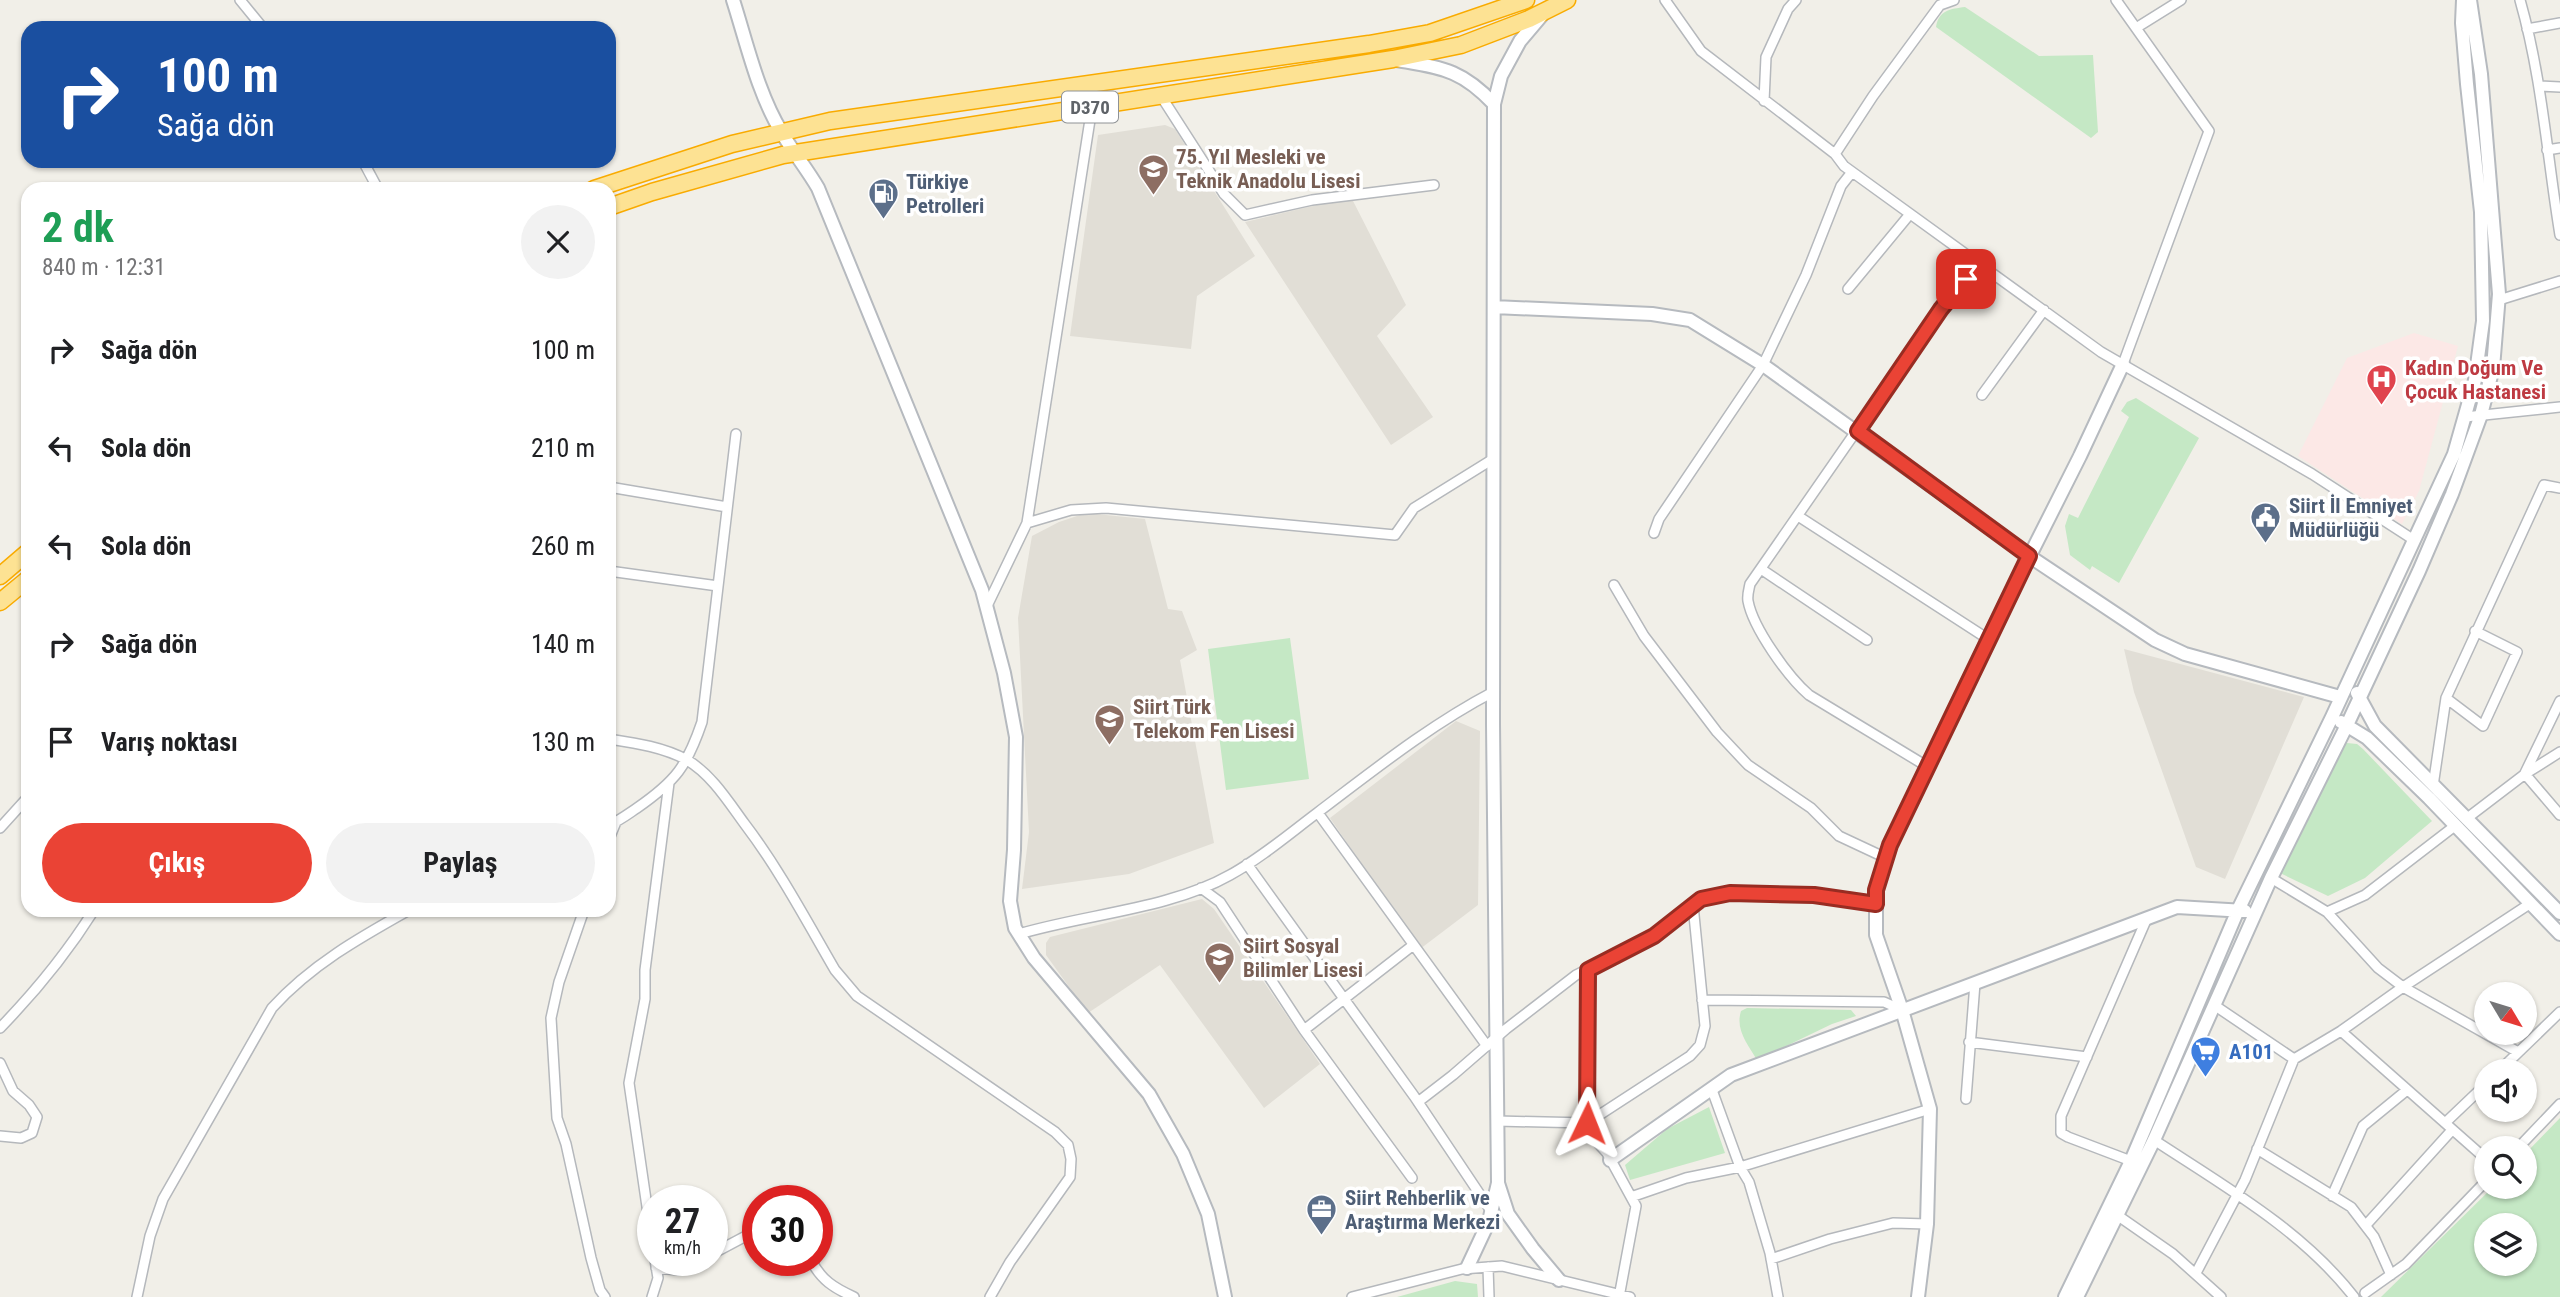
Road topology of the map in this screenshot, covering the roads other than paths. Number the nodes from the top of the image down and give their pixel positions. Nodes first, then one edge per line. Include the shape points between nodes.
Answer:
1 (240, 0) edge
2 (733, 0) edge
3 (1526, 0) edge
4 (1567, 0) edge
5 (1665, 0) edge
6 (1796, 0) edge
7 (1954, 0) edge
8 (2116, 0) edge
9 (2181, 0) edge
10 (2463, 0) edge
11 (2470, 0) edge
12 (2520, 0) edge
13 (1545, 11) junction
14 (257, 21) edge
15 (2560, 23) edge
16 (2136, 28) junction
17 (2527, 29) junction
18 (1393, 60) junction
19 (2540, 86) junction
20 (2560, 87) edge
21 (1161, 96) junction
22 (1764, 101) junction
23 (1494, 104) junction
24 (1092, 107) junction
25 (781, 133) junction
26 (2560, 148) edge
27 (2547, 149) junction
28 (797, 153) junction
29 (1835, 154) junction
30 (1852, 172) junction
31 (616, 182) edge
32 (1434, 185) dead end
33 (616, 205) edge
34 (2558, 211) edge
35 (1910, 214) junction
36 (2560, 235) edge
37 (1979, 263) junction
38 (2560, 281) edge
39 (1848, 289) dead end
40 (2499, 300) junction
41 (1494, 307) junction
42 (2043, 310) junction
43 (2123, 364) junction
44 (1763, 365) junction
45 (1982, 395) dead end
46 (2560, 407) edge
47 (2481, 415) junction
48 (2465, 417) junction
49 (1858, 431) junction
50 (736, 434) dead end
51 (1493, 459) junction
52 (616, 488) edge
53 (2560, 488) edge
54 (727, 507) junction
55 (1798, 516) junction
56 (1027, 523) junction
57 (1654, 533) dead end
58 (2414, 540) junction
59 (2029, 556) junction
60 (21, 558) edge
61 (1761, 569) junction
62 (616, 572) edge
63 (0, 576) edge
64 (21, 585) edge
65 (1614, 585) dead end
66 (718, 586) junction
67 (0, 602) edge
68 (987, 606) junction
69 (2475, 631) junction
70 (1988, 639) junction
71 (1867, 640) dead end
72 (2350, 678) junction
73 (1493, 692) junction
74 (2340, 697) junction
75 (2360, 698) junction
76 (2446, 698) junction
77 (2560, 701) edge
78 (2332, 717) junction
79 (2347, 725) junction
80 (616, 739) edge
81 (2560, 752) edge
82 (687, 760) junction
83 (1928, 767) junction
84 (2525, 774) junction
85 (669, 783) junction
86 (2433, 786) junction
87 (21, 805) edge
88 (1318, 813) junction
89 (2560, 815) edge
90 (616, 821) edge
91 (2461, 822) junction
92 (0, 828) edge
93 (1886, 858) junction
94 (1247, 864) junction
95 (2271, 878) junction
96 (1201, 888) junction
97 (2530, 903) junction
98 (1876, 904) junction
99 (1693, 905) junction
100 (2238, 910) junction
101 (2327, 912) junction
102 (2256, 913) junction
103 (2560, 913) edge
104 (90, 917) edge
105 (397, 917) edge
106 (581, 917) edge
107 (2147, 918) junction
108 (1019, 934) junction
109 (2560, 934) edge
110 (1412, 946) junction
111 (1588, 970) junction
112 (1975, 983) junction
113 (2403, 987) junction
114 (1344, 998) junction
115 (1702, 1000) junction
116 (2214, 1005) junction
117 (1902, 1010) junction
118 (2560, 1012) edge
119 (0, 1028) edge
120 (1304, 1030) junction
121 (2341, 1031) junction
122 (1492, 1042) junction
123 (1969, 1042) junction
124 (2518, 1052) junction
125 (2087, 1057) junction
126 (2294, 1059) junction
127 (2511, 1059) edge
128 (0, 1063) edge
129 (1712, 1090) junction
130 (2407, 1090) junction
131 (2474, 1098) edge
132 (1966, 1099) dead end
133 (1418, 1102) junction
134 (2560, 1104) edge
135 (1930, 1109) junction
136 (1497, 1121) junction
137 (1587, 1123) junction
138 (2449, 1126) junction
139 (0, 1136) edge
140 (2529, 1136) edge
141 (2154, 1140) junction
142 (2474, 1148) edge
143 (2257, 1149) junction
144 (1610, 1160) junction
145 (2131, 1161) junction
146 (1740, 1167) junction
147 (1412, 1178) dead end
148 (1498, 1183) junction
149 (644, 1185) edge
150 (2474, 1193) edge
151 (2237, 1195) junction
152 (2333, 1196) junction
153 (1631, 1198) junction
154 (1491, 1211) junction
155 (2117, 1215) junction
156 (1927, 1224) junction
157 (2366, 1226) junction
158 (1771, 1258) junction
159 (1488, 1267) junction
160 (1468, 1268) junction
161 (2196, 1273) junction
162 (2391, 1275) junction
163 (658, 1276) edge
164 (820, 1276) edge
165 (1559, 1280) junction
166 (1619, 1296) edge
167 (2361, 1296) edge
168 (137, 1297) edge
169 (605, 1297) edge
170 (652, 1297) edge
171 (854, 1297) edge
172 (990, 1297) edge
173 (1225, 1297) edge
174 (1352, 1297) edge
175 (1489, 1297) edge
176 (1630, 1297) edge
177 (1778, 1297) edge
178 (1918, 1297) edge
179 (2065, 1297) edge
180 (2077, 1297) edge
181 (2221, 1297) edge

1 - 14 street
2 - 25 street
3 - 25 highway, D370 via 1430,33 1369,44 830,121
4 - 13 highway, D370
5 - 22 street via 1701,51
6 - 22 street via 1766,57
7 - 29 street via 1940,5 1915,37
8 - 16 street
9 - 16 street
10 - 48 street via 2481,212 2483,321
11 - 40 street via 2481,74
12 - 17 street
13 - 18 highway, D370 via 1461,45
13 - 23 street via 1520,41 1501,76
15 - 17 street
16 - 43 street via 2209,131
17 - 19 street
18 - 21 highway, D370
18 - 23 street via 1445,68 1477,86
19 - 20 street
19 - 27 street
21 - 24 highway, D370
21 - 32 street via 1224,194 1245,215 1312,200
22 - 29 street
23 - 41 street
24 - 28 highway, D370
24 - 56 street
25 - 28 street
25 - 31 highway, D370
26 - 27 street
27 - 34 street
28 - 33 highway, D370
28 - 68 street via 818,188
29 - 30 street
30 - 35 street
30 - 44 street via 1841,186
34 - 36 street
35 - 37 street
35 - 39 street
37 - 42 street
37 - 49 street via 1941,309
38 - 40 street
40 - 47 street via 2493,368
41 - 44 street via 1690,320
41 - 51 street
42 - 43 street
42 - 45 street
43 - 58 street via 2312,474
43 - 59 street
44 - 49 street
44 - 57 street
46 - 47 street
47 - 48 street
47 - 75 street via 2452,494
48 - 58 street via 2454,454
49 - 55 street
49 - 59 street
50 - 54 street
51 - 56 street via 1414,508 1395,536 1106,508 1071,510
51 - 73 street
52 - 54 street
53 - 69 street via 2544,485
54 - 66 street
55 - 61 street
55 - 70 street
56 - 68 street
58 - 72 street
59 - 70 street
59 - 74 street via 2155,640 2185,654
60 - 63 highway
61 - 71 street
61 - 83 street via 1747,598 1795,683
62 - 66 street
64 - 67 highway
65 - 93 street via 1644,636 1748,765 1811,808 1839,836
66 - 82 street via 702,722
68 - 108 street via 1016,737 1010,901
69 - 76 street
69 - 76 street via 2517,652 2483,726
70 - 83 street
72 - 74 street
72 - 75 street
73 - 88 street via 1451,714
73 - 122 street
74 - 78 street
75 - 79 street
75 - 86 street via 2375,726
76 - 86 street
77 - 84 street
78 - 79 street
78 - 100 street
79 - 91 street
79 - 95 street
80 - 82 street
81 - 84 street
82 - 85 street
82 - 172 street via 732,804 763,847 846,985 1068,1144 1070,1177
83 - 93 street
84 - 89 street
84 - 91 street
85 - 90 street
85 - 149 street via 645,999 629,1083
86 - 91 street
87 - 92 street
88 - 94 street
88 - 110 street
91 - 97 street
91 - 101 street via 2365,895
91 - 103 street
93 - 98 street
94 - 96 street
94 - 114 street
95 - 101 street
95 - 102 street
96 - 108 street
96 - 120 street via 1220,902
97 - 109 street
97 - 113 street
98 - 99 street via 1814,895 1730,893
98 - 117 street via 1876,935
99 - 111 street via 1654,936
99 - 115 street
100 - 102 street
100 - 107 street via 2177,907
100 - 145 street
101 - 113 street via 2378,968
102 - 116 street
104 - 119 street via 30,997
105 - 168 street via 330,955 272,1008 163,1199
106 - 169 street via 551,1018 557,1118
107 - 112 street
107 - 125 street
108 - 173 street via 1149,1094 1208,1214
110 - 114 street
110 - 122 street
111 - 122 street
111 - 137 street
112 - 117 street
112 - 123 street
113 - 121 street
113 - 124 street
114 - 120 street
114 - 133 street
115 - 117 street via 1885,1002
115 - 137 street via 1705,1026 1700,1045 1690,1056
116 - 126 street
116 - 141 street
117 - 129 street via 1731,1075
117 - 135 street
118 - 124 street
120 - 147 street
121 - 126 street
121 - 130 street
122 - 133 street
122 - 136 street
123 - 125 street
123 - 132 street
124 - 127 street
125 - 145 street via 2061,1116 2061,1133
126 - 143 street
128 - 139 street via 13,1091 37,1117 32,1133 21,1138
129 - 144 street
129 - 146 street
130 - 138 street
130 - 152 street via 2363,1126
131 - 138 street
133 - 154 street
134 - 140 street
135 - 146 street
135 - 156 street
136 - 137 street
136 - 148 street
137 - 144 street via 1586,1130
138 - 142 street
138 - 157 street
141 - 151 street
141 - 155 street
143 - 151 street
143 - 152 street
144 - 153 street
145 - 179 street
146 - 153 street via 1686,1178
146 - 158 street via 1749,1182
148 - 154 street
148 - 165 street via 1508,1214
150 - 162 street
151 - 161 street
151 - 167 street
152 - 157 street via 2351,1207
153 - 166 street via 1636,1206
154 - 160 street
155 - 161 street
155 - 180 street
156 - 158 street via 1893,1223
156 - 178 street
157 - 162 street
158 - 177 street
159 - 160 street
159 - 165 street via 1502,1266
159 - 175 street
160 - 174 street
161 - 181 street
162 - 167 street
163 - 170 street
164 - 171 street
165 - 166 street
166 - 176 street

